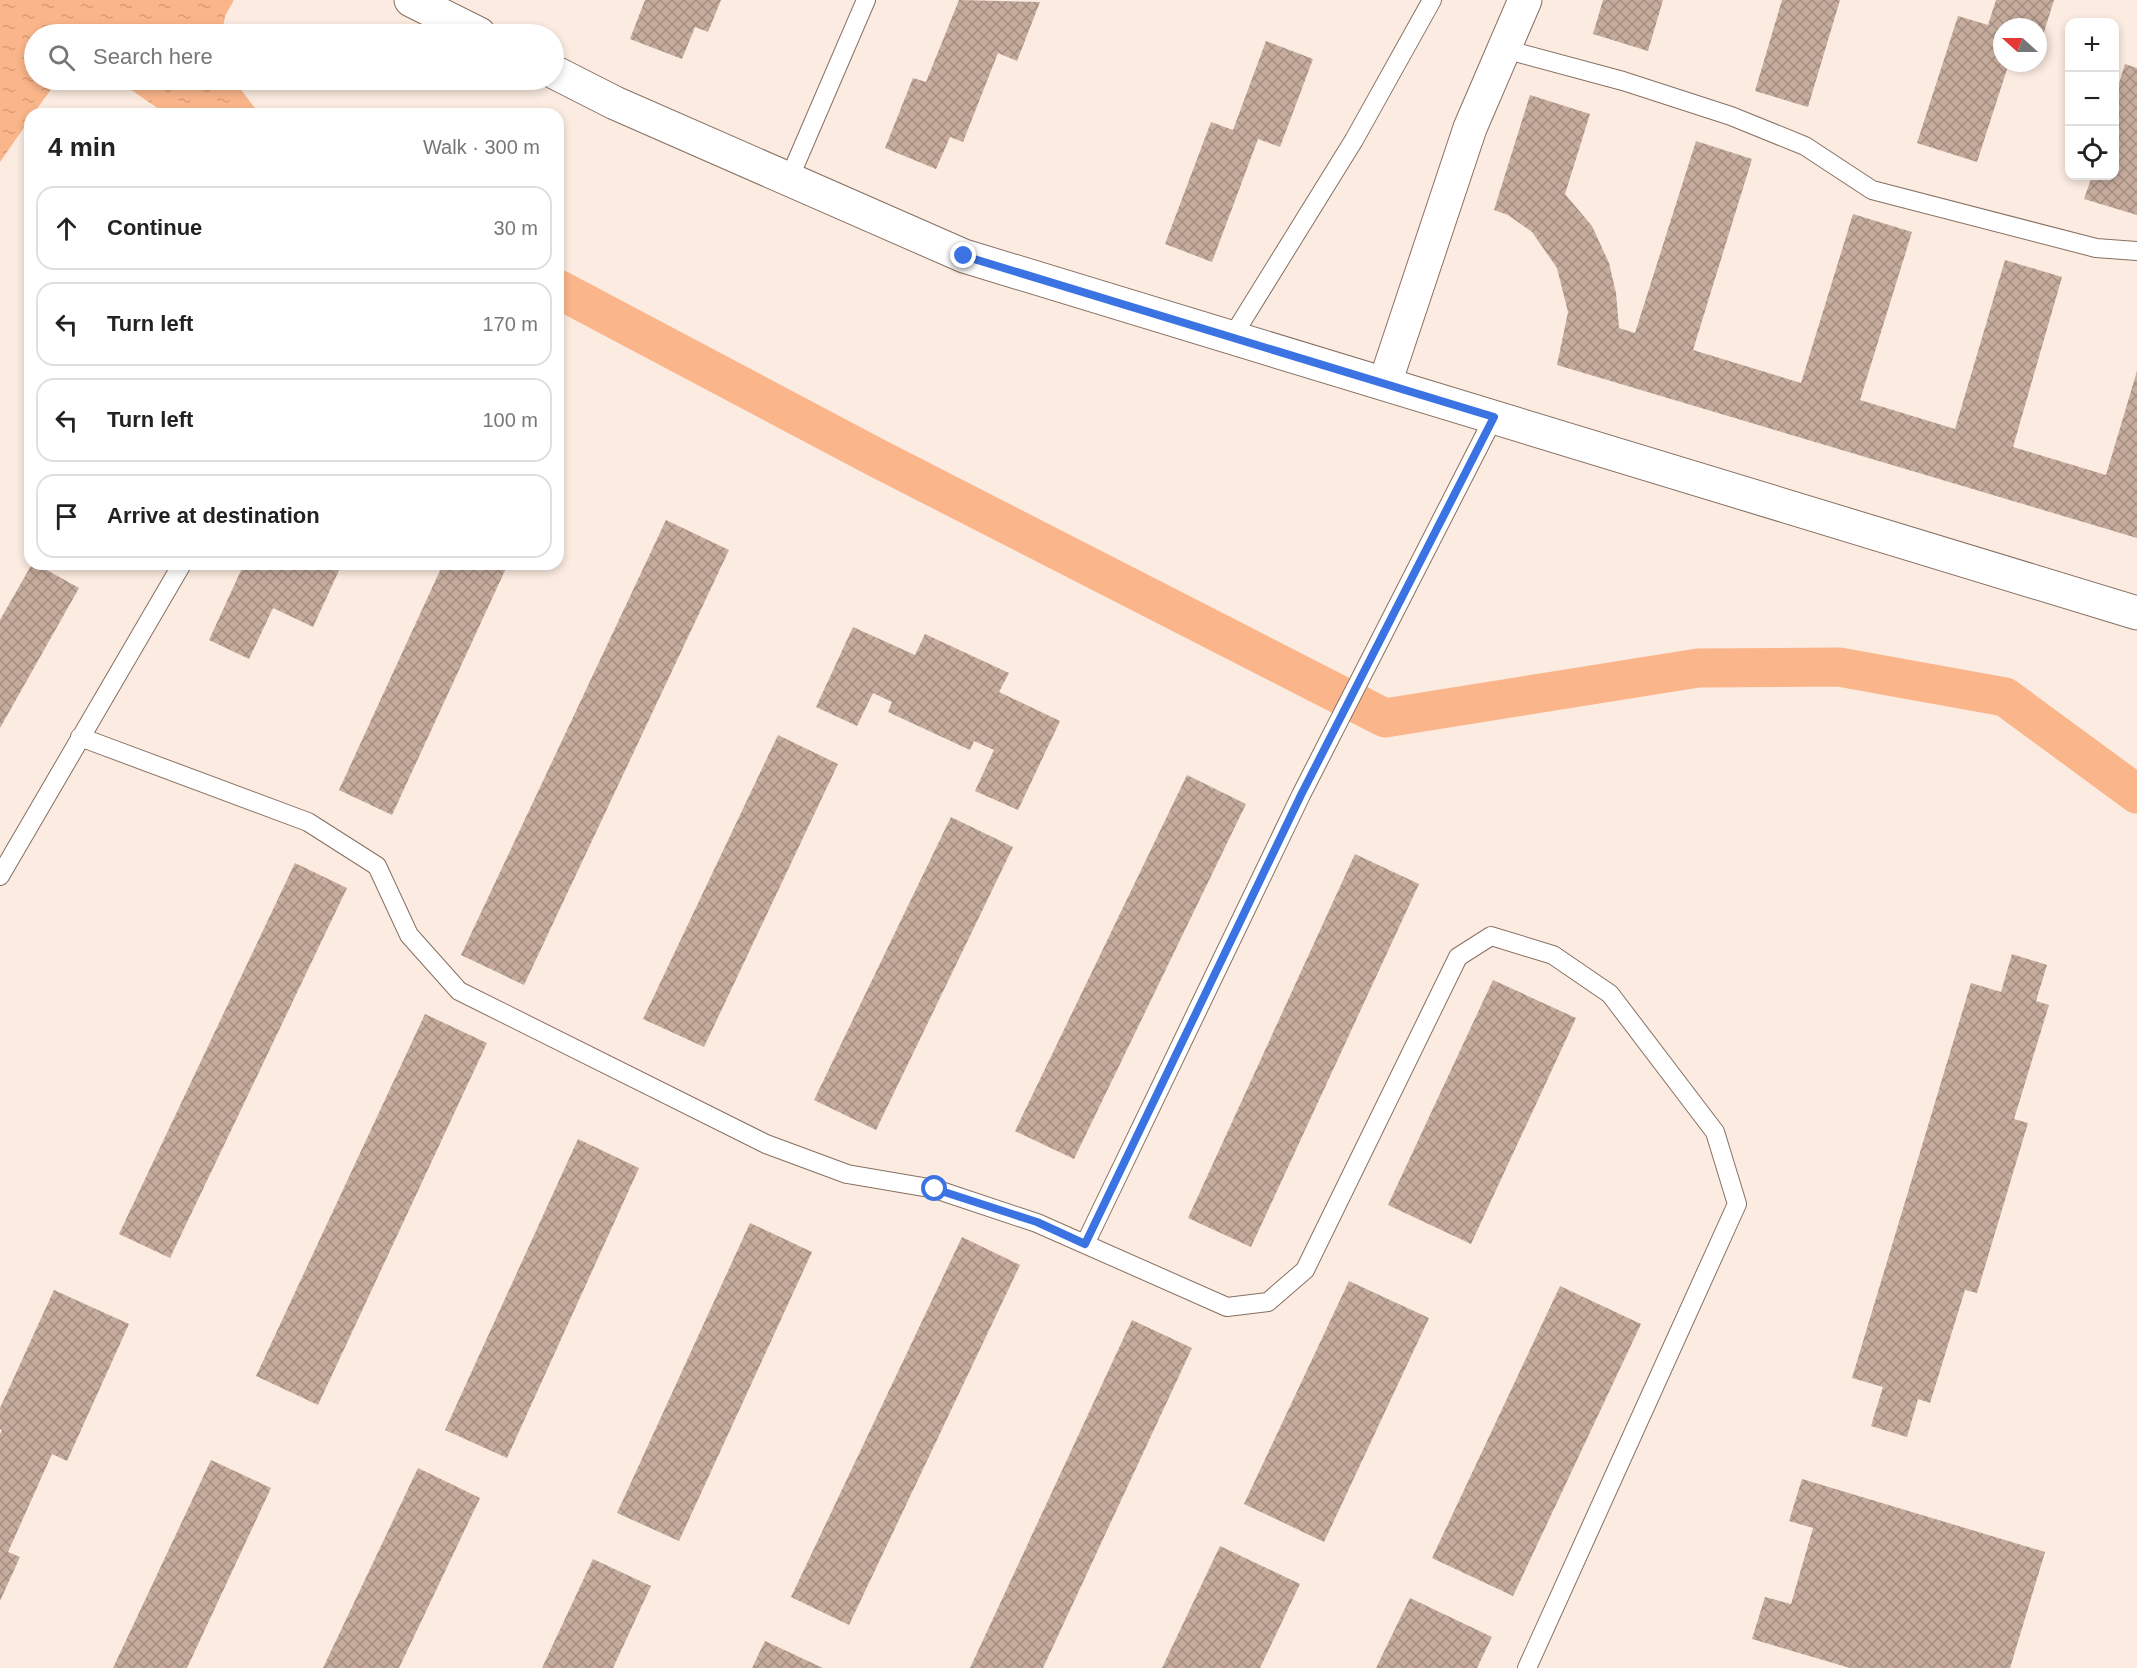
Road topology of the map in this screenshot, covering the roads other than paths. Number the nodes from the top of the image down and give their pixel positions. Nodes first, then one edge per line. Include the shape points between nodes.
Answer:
1 (411, 0) edge
2 (866, 0) edge
3 (1432, 0) edge
4 (1525, 0) edge
5 (459, 24) edge
6 (1504, 49) junction
7 (564, 77) edge
8 (789, 179) junction
9 (2137, 251) edge
10 (1232, 337) junction
11 (1385, 384) junction
12 (1494, 417) junction
13 (178, 570) edge
14 (2137, 613) edge
15 (80, 737) junction
16 (0, 876) edge
17 (1085, 1244) junction
18 (1527, 1668) edge

1 - 5 street
2 - 8 lane
3 - 10 lane via 1354,140
4 - 6 street
6 - 9 lane via 1731,116 1805,146 1872,190 2096,248
6 - 11 street via 1470,128
7 - 8 street
8 - 10 street via 964,256
10 - 11 street
11 - 12 street
12 - 14 street
12 - 17 lane via 1301,795
13 - 15 lane
15 - 16 lane
15 - 17 lane via 308,822 377,866 409,935 459,991 766,1144 847,1174 935,1189 1037,1222
17 - 18 lane via 1227,1307 1268,1302 1305,1270 1458,957 1491,936 1552,955 1610,994 1715,1132 1737,1204

